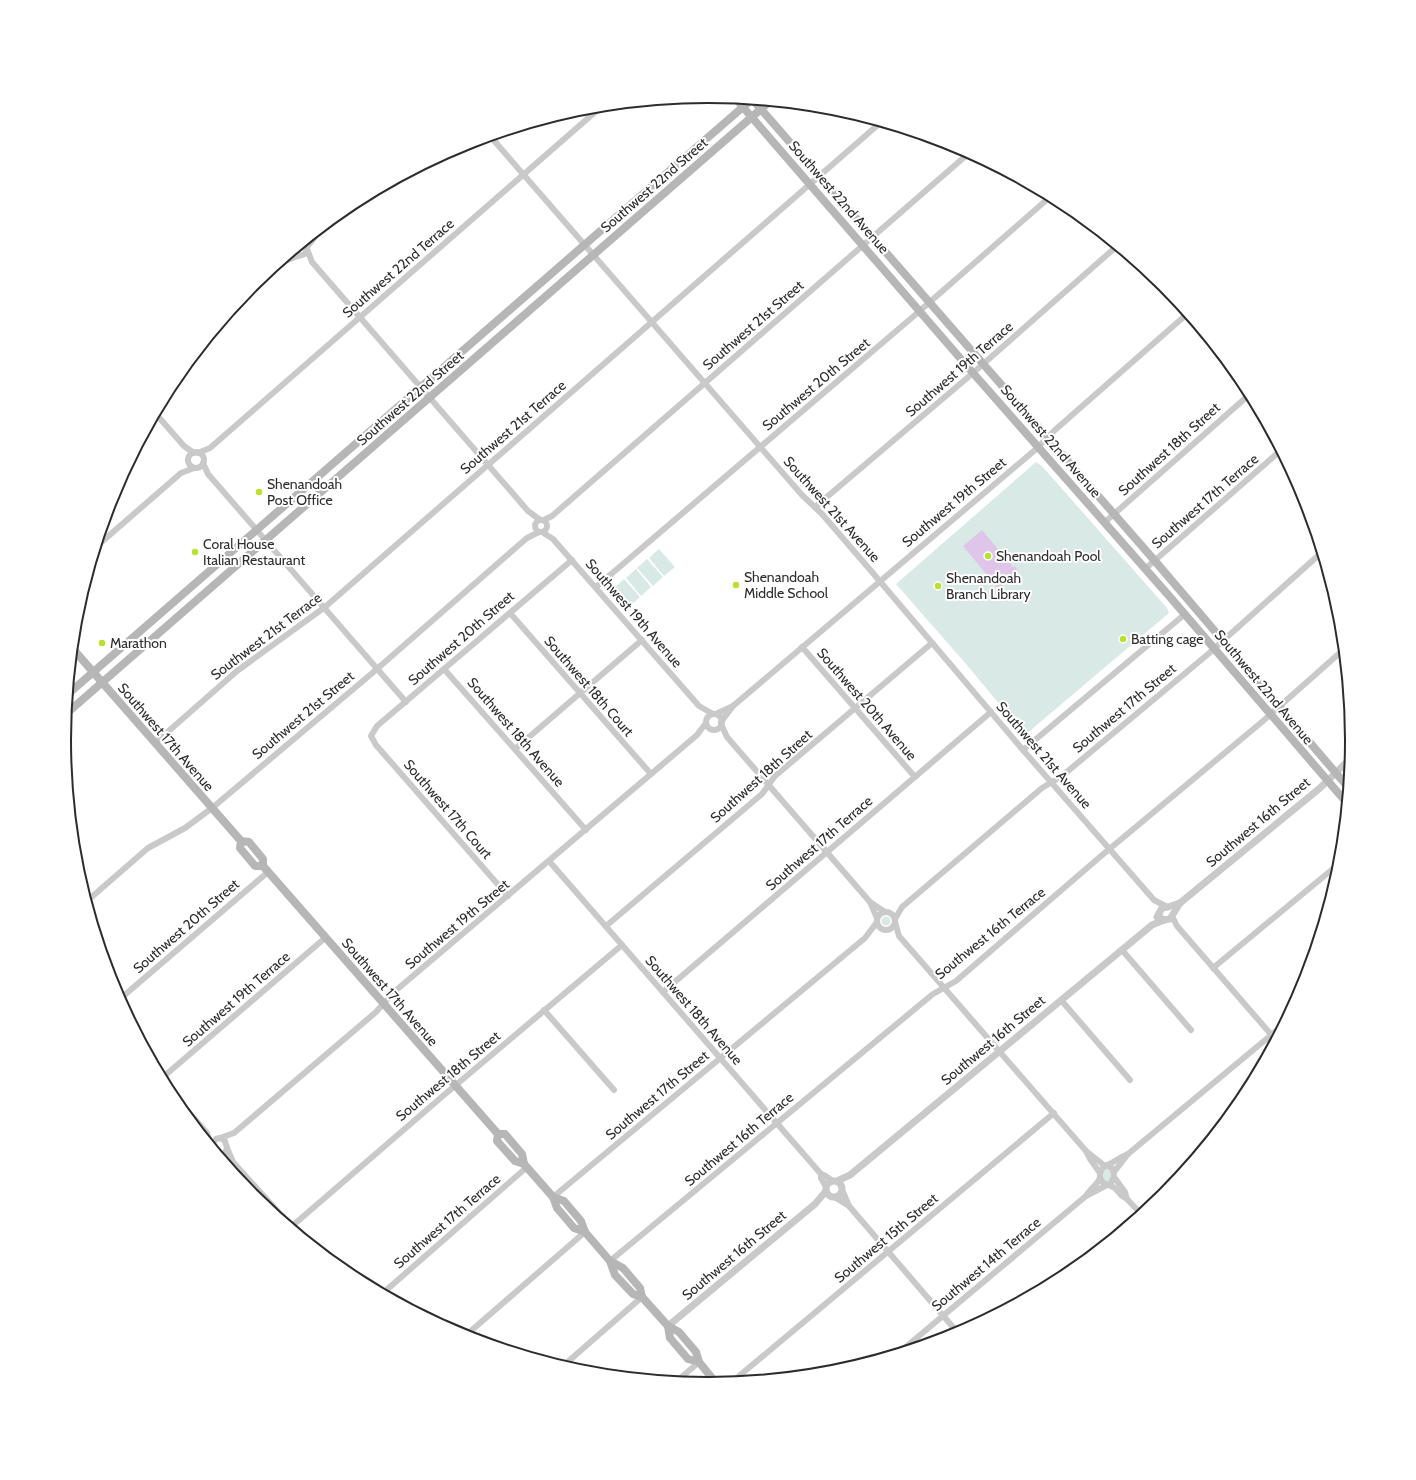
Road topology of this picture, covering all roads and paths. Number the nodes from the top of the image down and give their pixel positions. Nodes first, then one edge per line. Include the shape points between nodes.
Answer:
1 (740, 104) edge
2 (747, 104) edge
3 (757, 105) edge
4 (765, 105) edge
5 (743, 107) junction
6 (761, 109) junction
7 (594, 113) edge
8 (752, 117) junction
9 (876, 126) edge
10 (494, 140) edge
11 (964, 157) edge
12 (524, 175) junction
13 (819, 176) junction
14 (810, 184) junction
15 (1046, 200) edge
16 (872, 237) junction
17 (584, 245) junction
18 (863, 245) junction
19 (306, 246) edge
20 (1113, 249) edge
21 (297, 254) edge
22 (594, 255) junction
23 (312, 262) junction
24 (929, 303) junction
25 (920, 311) junction
26 (1184, 317) edge
27 (359, 318) junction
28 (652, 322) junction
29 (983, 364) junction
30 (973, 373) junction
31 (705, 383) junction
32 (421, 388) junction
33 (430, 398) junction
34 (1245, 398) edge
35 (159, 417) edge
36 (1047, 437) junction
37 (184, 446) junction
38 (1038, 446) junction
39 (760, 447) junction
40 (210, 448) junction
41 (196, 453) junction
42 (1277, 454) edge
43 (188, 460) junction
44 (204, 461) junction
45 (488, 465) junction
46 (196, 468) junction
47 (181, 473) junction
48 (208, 474) junction
49 (815, 507) junction
50 (1114, 514) junction
51 (1105, 522) junction
52 (541, 526) junction
53 (257, 530) junction
54 (103, 540) edge
55 (266, 541) junction
56 (1317, 556) edge
57 (572, 560) junction
58 (1155, 561) junction
59 (1145, 569) junction
60 (880, 581) junction
61 (596, 587) junction
62 (324, 607) junction
63 (510, 613) junction
64 (1185, 614) junction
65 (642, 640) junction
66 (1223, 640) junction
67 (932, 643) junction
68 (802, 647) junction
69 (1214, 648) junction
70 (77, 653) edge
71 (1339, 653) edge
72 (377, 668) junction
73 (444, 669) junction
74 (94, 673) junction
75 (102, 683) junction
76 (73, 690) edge
77 (580, 693) junction
78 (406, 702) junction
79 (699, 706) junction
80 (733, 706) junction
81 (1279, 707) junction
82 (855, 708) junction
83 (72, 709) edge
84 (991, 712) junction
85 (714, 714) junction
86 (1270, 715) junction
87 (706, 722) junction
88 (721, 723) junction
89 (713, 729) junction
90 (697, 735) junction
91 (727, 737) junction
92 (372, 738) joint
93 (155, 743) junction
94 (515, 749) junction
95 (1023, 750) junction
96 (1344, 765) edge
97 (1336, 773) junction
98 (651, 774) junction
99 (915, 777) junction
100 (1327, 781) junction
101 (1051, 782) junction
102 (1344, 782) edge
103 (769, 785) junction
104 (1342, 798) edge
105 (212, 808) junction
106 (586, 830) junction
107 (1110, 849) junction
108 (827, 852) junction
109 (550, 861) junction
110 (265, 869) junction
111 (1332, 870) edge
112 (508, 896) junction
113 (91, 897) edge
114 (1154, 900) junction
115 (870, 902) junction
116 (1180, 903) junction
117 (902, 907) junction
118 (1167, 907) junction
119 (887, 912) junction
120 (1159, 914) junction
121 (1172, 915) junction
122 (877, 920) junction
123 (1165, 920) junction
124 (895, 921) junction
125 (1152, 925) junction
126 (606, 926) junction
127 (1176, 926) junction
128 (884, 930) junction
129 (868, 935) junction
130 (899, 936) junction
131 (325, 938) junction
132 (622, 945) junction
133 (1122, 950) junction
134 (1214, 968) junction
135 (944, 987) junction
136 (663, 992) junction
137 (124, 995) edge
138 (1061, 1000) junction
139 (383, 1004) junction
140 (544, 1010) junction
141 (1191, 1030) dead end
142 (1272, 1036) edge
143 (1270, 1039) edge
144 (999, 1051) junction
145 (720, 1058) junction
146 (166, 1074) edge
147 (1130, 1080) dead end
148 (455, 1086) junction
149 (614, 1090) dead end
150 (1054, 1113) junction
151 (776, 1124) junction
152 (207, 1133) edge
153 (234, 1133) junction
154 (219, 1138) junction
155 (213, 1141) edge
156 (227, 1147) junction
157 (1086, 1151) junction
158 (224, 1154) edge
159 (1128, 1154) junction
160 (229, 1160) edge
161 (233, 1162) junction
162 (1106, 1165) junction
163 (526, 1166) junction
164 (821, 1174) junction
165 (850, 1175) junction
166 (1100, 1175) junction
167 (1114, 1175) junction
168 (835, 1181) junction
169 (1108, 1185) junction
170 (826, 1189) junction
171 (258, 1190) edge
172 (843, 1190) junction
173 (1086, 1196) junction
174 (553, 1197) junction
175 (834, 1197) junction
176 (1127, 1199) junction
177 (815, 1204) junction
178 (849, 1206) junction
179 (1137, 1210) edge
180 (294, 1224) edge
181 (585, 1232) junction
182 (888, 1252) junction
183 (610, 1261) junction
184 (386, 1290) edge
185 (642, 1297) junction
186 (943, 1316) junction
187 (668, 1326) junction
188 (954, 1328) edge
189 (470, 1331) edge
190 (909, 1344) edge
191 (568, 1361) edge
192 (699, 1362) junction
193 (682, 1376) edge
194 (741, 1376) edge
195 (711, 1377) edge

1 - 5 main road, Southwest 22nd Avenue
2 - 5 main road, Southwest 22nd Street
3 - 6 main road, Southwest 22nd Avenue
4 - 6 main road, Southwest 22nd Street
5 - 8 main road, Southwest 22nd Avenue
5 - 17 main road, Southwest 22nd Street
6 - 8 main road, Southwest 22nd Street
6 - 13 main road, Southwest 22nd Avenue
7 - 12 street, Southwest 22nd Terrace
8 - 14 main road, Southwest 22nd Avenue
8 - 22 main road, Southwest 22nd Street
9 - 13 street, Southwest 21st Terrace
10 - 12 street, Southwest 21st Avenue
11 - 16 street, Southwest 21st Street
12 - 17 street, Southwest 21st Avenue
12 - 27 street, Southwest 22nd Terrace
13 - 14 street, Southwest 21st Terrace
13 - 16 main road, Southwest 22nd Avenue
14 - 18 main road, Southwest 22nd Avenue
14 - 28 street, Southwest 21st Terrace
15 - 24 street, Southwest 20th Street
16 - 18 street, Southwest 21st Street
16 - 24 main road, Southwest 22nd Avenue
17 - 22 street, Southwest 21st Avenue
17 - 32 main road, Southwest 22nd Street
18 - 25 main road, Southwest 22nd Avenue
18 - 31 street, Southwest 21st Street
19 - 21 street via 305,254
19 - 23 street, Southwest 19th Avenue
20 - 29 street, Southwest 19th Terrace
21 - 23 street, Southwest 19th Avenue
22 - 28 street, Southwest 21st Avenue
22 - 33 main road, Southwest 22nd Street
23 - 27 street, Southwest 19th Avenue
24 - 25 street, Southwest 20th Street
24 - 29 main road, Southwest 22nd Avenue
25 - 30 main road, Southwest 22nd Avenue
25 - 39 street, Southwest 20th Street
26 - 36 street, Southwest 19th Street
27 - 32 street, Southwest 19th Avenue
27 - 40 street, Southwest 22nd Terrace
28 - 31 street, Southwest 21st Avenue
28 - 45 street, Southwest 21st Terrace
29 - 30 street, Southwest 19th Terrace
29 - 36 main road, Southwest 22nd Avenue
30 - 38 main road, Southwest 22nd Avenue
30 - 49 street, Southwest 19th Terrace
31 - 39 street, Southwest 21st Avenue
31 - 52 street, Southwest 21st Street
32 - 33 street, Southwest 19th Avenue
32 - 53 main road, Southwest 22nd Street
33 - 45 street, Southwest 19th Avenue
33 - 55 main road, Southwest 22nd Street
34 - 50 street, Southwest 18th Street
35 - 37 street
36 - 38 street, Southwest 19th Street
36 - 50 main road, Southwest 22nd Avenue
37 - 41 street
37 - 43 street
38 - 51 main road, Southwest 22nd Avenue
38 - 60 street, Southwest 19th Street
39 - 49 street, Southwest 21st Avenue
39 - 61 street, Southwest 20th Street
40 - 41 street, Southwest 22nd Terrace
40 - 44 street, Southwest 22nd Terrace
41 - 43 street via 190,455
41 - 44 street via 202,455
42 - 58 street, Southwest 17th Terrace
43 - 46 street via 190,465
43 - 47 street
44 - 46 street
44 - 48 street
45 - 52 street, Southwest 19th Avenue
45 - 62 street, Southwest 21st Terrace
46 - 47 street
46 - 48 street
47 - 54 street
48 - 53 street
49 - 60 street, Southwest 21st Avenue
50 - 51 street, Southwest 18th Street
50 - 58 main road, Southwest 22nd Avenue
51 - 59 main road, Southwest 22nd Avenue
52 - 57 street, Southwest 19th Avenue
52 - 72 street, Southwest 21st Street
53 - 55 street
53 - 74 main road, Southwest 22nd Street
55 - 62 street
55 - 75 main road, Southwest 22nd Street
56 - 66 street, Southwest 17th Street
57 - 61 street, Southwest 19th Avenue
57 - 63 street, Southwest 20th Street
58 - 59 street, Southwest 17th Terrace
58 - 66 main road, Southwest 22nd Avenue
59 - 64 main road, Southwest 22nd Avenue
60 - 67 street, Southwest 21st Avenue
60 - 68 street, Southwest 19th Street
61 - 65 street, Southwest 19th Avenue
62 - 72 street
62 - 93 street, Southwest 21st Terrace via 228,679
63 - 73 street, Southwest 20th Street
63 - 77 street, Southwest 18th Court
64 - 69 main road, Southwest 22nd Avenue
64 - 95 street
65 - 77 street
65 - 79 street, Southwest 19th Avenue
66 - 69 street, Southwest 17th Street
66 - 81 main road, Southwest 22nd Avenue
67 - 82 street, Southwest 18th Street
67 - 84 street, Southwest 21st Avenue
68 - 80 street, Southwest 19th Street
68 - 82 street, Southwest 20th Avenue
69 - 86 main road, Southwest 22nd Avenue
69 - 101 street, Southwest 17th Street via 1062,776
70 - 74 main road, Southwest 17th Avenue
71 - 81 street, Southwest 16th Terrace
72 - 78 street
72 - 105 street, Southwest 21st Street
73 - 78 street, Southwest 20th Street
73 - 94 street, Southwest 18th Avenue
74 - 75 main road, Southwest 17th Avenue
74 - 76 main road, Southwest 22nd Street
75 - 83 main road, Southwest 22nd Street
75 - 93 main road, Southwest 17th Avenue
77 - 94 street
77 - 98 street, Southwest 18th Court
78 - 92 street, Southwest 20th Street via 377,726
79 - 85 street, Southwest 19th Avenue
79 - 87 street, Southwest 19th Avenue
80 - 85 street, Southwest 19th Street
80 - 88 street, Southwest 19th Street
81 - 86 street, Southwest 16th Terrace
81 - 97 main road, Southwest 22nd Avenue
82 - 99 street, Southwest 20th Avenue
82 - 103 street, Southwest 18th Street via 775,776
84 - 95 street, Southwest 21st Avenue
84 - 99 street, Southwest 17th Terrace
85 - 87 street via 708,716
85 - 88 street via 720,717
86 - 100 main road, Southwest 22nd Avenue
86 - 107 street, Southwest 16th Terrace
87 - 89 street via 708,727
87 - 90 street, Southwest 19th Street
88 - 89 street via 718,728
88 - 91 street
89 - 90 street, Southwest 19th Street
89 - 91 street
90 - 98 street, Southwest 19th Street
91 - 103 street
92 - 112 street, Southwest 17th Court
93 - 105 main road, Southwest 17th Avenue
94 - 106 street, Southwest 18th Avenue
95 - 101 street, Southwest 21st Avenue
96 - 97 street, Southwest 16th Street
97 - 100 street, Southwest 16th Street
97 - 102 main road, Southwest 22nd Avenue
98 - 106 street, Southwest 19th Street
99 - 108 street, Southwest 17th Terrace
100 - 104 main road, Southwest 22nd Avenue
100 - 116 street, Southwest 16th Street
101 - 107 street, Southwest 21st Avenue
101 - 117 street, Southwest 17th Street
103 - 108 street
103 - 126 street, Southwest 18th Street via 762,794
105 - 110 main road, Southwest 17th Avenue via 241,841 249,842 263,859
105 - 113 street, Southwest 21st Street via 185,828 148,848
106 - 109 street, Southwest 19th Street
107 - 114 street, Southwest 21st Avenue
107 - 135 street, Southwest 16th Terrace via 956,981
108 - 115 street
108 - 136 street, Southwest 17th Terrace
109 - 112 street, Southwest 19th Street
109 - 126 street, Southwest 18th Avenue
110 - 131 main road, Southwest 17th Avenue
110 - 137 street, Southwest 20th Street
111 - 134 street
112 - 139 street, Southwest 19th Street
114 - 118 street, Southwest 21st Avenue
114 - 120 street, Southwest 21st Avenue
115 - 119 street
115 - 122 street
116 - 118 street, Southwest 16th Street
116 - 121 street, Southwest 16th Street
117 - 119 street, Southwest 17th Street
117 - 124 street, Southwest 17th Street
118 - 120 street via 1162,908
118 - 121 street
119 - 122 street via 880,914
119 - 124 street via 892,914
120 - 123 street via 1160,918
120 - 125 street, Southwest 16th Street
121 - 123 street via 1170,919
121 - 127 street
122 - 128 street via 880,928
122 - 129 street, Southwest 17th Street
123 - 125 street, Southwest 16th Street
123 - 127 street
124 - 128 street via 892,928
124 - 130 street
125 - 133 street, Southwest 16th Street
126 - 132 street, Southwest 18th Avenue
127 - 134 street
128 - 129 street, Southwest 17th Street
128 - 130 street
129 - 145 street, Southwest 17th Street
130 - 135 street
131 - 139 main road, Southwest 17th Avenue
131 - 146 street, Southwest 19th Terrace
132 - 136 street, Southwest 18th Avenue
132 - 140 street, Southwest 18th Street
133 - 138 street, Southwest 16th Street
133 - 141 street
134 - 142 street
135 - 144 street
135 - 151 street, Southwest 16th Terrace
136 - 145 street, Southwest 18th Avenue
138 - 144 street, Southwest 16th Street
138 - 147 street
139 - 148 main road, Southwest 17th Avenue
139 - 153 street, Southwest 19th Street
140 - 148 street, Southwest 18th Street
140 - 149 street
143 - 159 street
144 - 150 street
144 - 165 street, Southwest 16th Street
145 - 151 street, Southwest 18th Avenue
145 - 174 street, Southwest 17th Street
148 - 163 main road, Southwest 17th Avenue via 498,1134 505,1134 514,1144 522,1154
148 - 180 street, Southwest 18th Street
150 - 157 street
150 - 182 street, Southwest 15th Street
151 - 164 street, Southwest 18th Avenue
151 - 183 street, Southwest 16th Terrace
152 - 154 street
153 - 154 street, Southwest 19th Street
153 - 156 street, Southwest 19th Street
154 - 155 street
154 - 156 street via 225,1141
156 - 158 street, Southwest 19th Street
156 - 161 street
157 - 162 street
157 - 166 street
159 - 162 street
159 - 167 street
160 - 161 street
161 - 171 street
162 - 166 street via 1100,1170
162 - 167 street via 1112,1168
163 - 174 main road, Southwest 17th Avenue
163 - 184 street, Southwest 17th Terrace
164 - 168 street, Southwest 18th Avenue
164 - 170 street, Southwest 18th Avenue
165 - 168 street, Southwest 16th Street
165 - 172 street, Southwest 16th Street
166 - 169 street via 1102,1182
166 - 173 street, Southwest 14th Terrace
167 - 169 street via 1113,1181
167 - 176 street
168 - 170 street via 829,1183
168 - 172 street via 842,1185
169 - 173 street, Southwest 14th Terrace
169 - 176 street
170 - 175 street
170 - 177 street, Southwest 16th Street
172 - 175 street via 840,1196
172 - 178 street
173 - 186 street, Southwest 14th Terrace
174 - 181 main road, Southwest 17th Avenue via 564,1201 581,1221
175 - 177 street, Southwest 16th Street
175 - 178 street
176 - 179 street
177 - 187 street, Southwest 16th Street
178 - 182 street
181 - 183 main road, Southwest 17th Avenue
181 - 189 street
182 - 186 street
182 - 194 street, Southwest 15th Street
183 - 185 main road, Southwest 17th Avenue via 623,1268 640,1288
185 - 187 main road, Southwest 17th Avenue
185 - 191 street
186 - 188 street
186 - 190 street, Southwest 14th Terrace
187 - 192 main road, Southwest 17th Avenue via 679,1332 696,1352
192 - 193 street
192 - 195 main road, Southwest 17th Avenue

